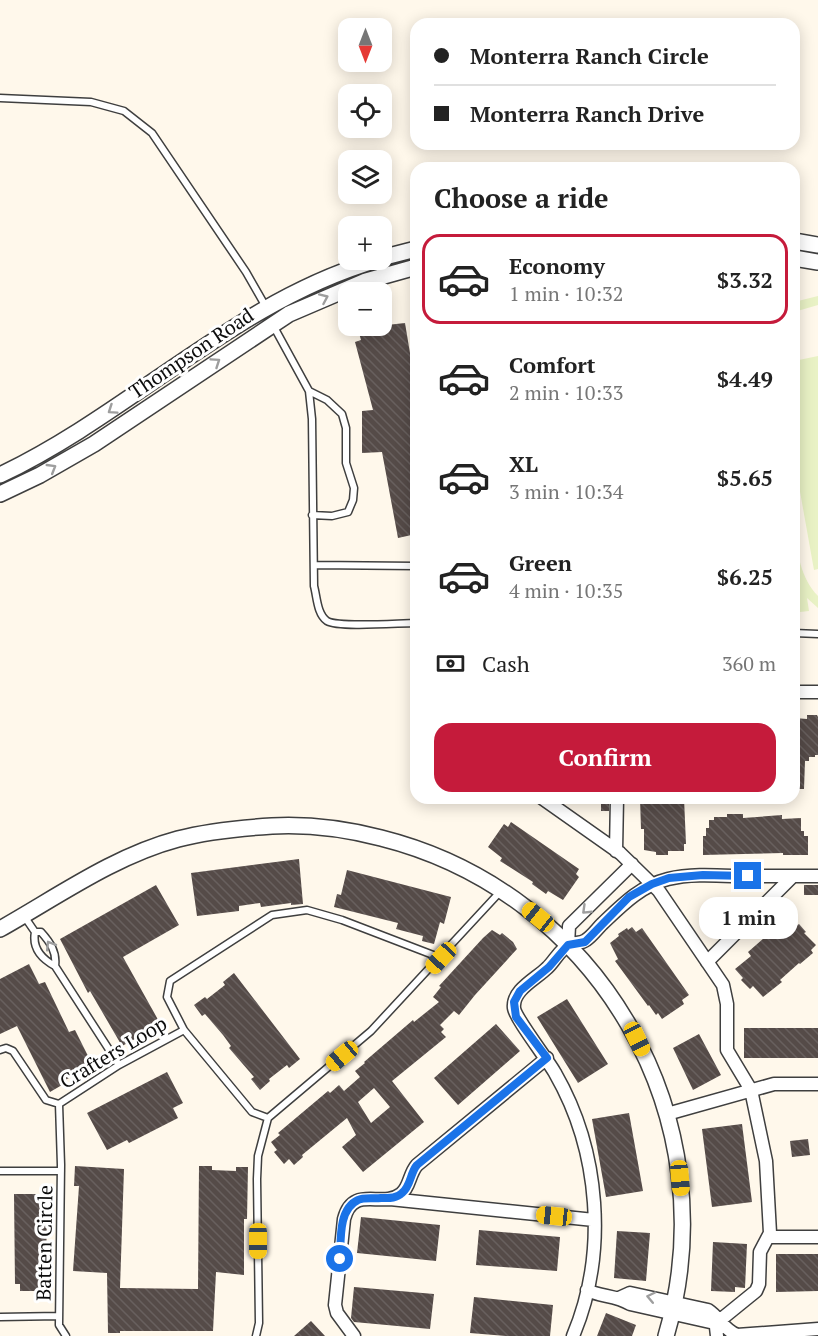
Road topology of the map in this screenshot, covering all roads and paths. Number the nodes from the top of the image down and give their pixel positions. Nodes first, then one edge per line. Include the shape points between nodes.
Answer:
1 (0, 98) edge
2 (800, 242) edge
3 (818, 244) edge
4 (410, 251) edge
5 (392, 255) edge
6 (800, 259) edge
7 (818, 262) edge
8 (410, 269) edge
9 (348, 270) edge
10 (266, 308) junction
11 (273, 325) junction
12 (309, 391) junction
13 (0, 475) edge
14 (0, 494) edge
15 (312, 515) junction
16 (314, 564) junction
17 (410, 566) edge
18 (410, 623) edge
19 (800, 633) edge
20 (818, 634) edge
21 (800, 692) edge
22 (818, 692) edge
23 (550, 804) edge
24 (617, 804) edge
25 (616, 851) junction
26 (632, 864) junction
27 (793, 876) junction
28 (818, 876) edge
29 (652, 884) junction
30 (607, 889) junction
31 (502, 890) junction
32 (622, 904) junction
33 (24, 916) junction
34 (0, 929) edge
35 (35, 932) junction
36 (568, 945) junction
37 (441, 958) junction
38 (707, 962) junction
39 (56, 966) junction
40 (184, 1030) junction
41 (0, 1050) edge
42 (547, 1058) junction
43 (119, 1065) junction
44 (818, 1084) edge
45 (751, 1090) junction
46 (59, 1104) junction
47 (667, 1114) junction
48 (268, 1118) junction
49 (0, 1171) edge
50 (61, 1171) junction
51 (386, 1198) junction
52 (594, 1220) junction
53 (769, 1236) junction
54 (818, 1237) edge
55 (587, 1290) junction
56 (674, 1308) junction
57 (59, 1316) junction
58 (0, 1317) edge
59 (719, 1322) junction
60 (818, 1329) edge
61 (66, 1336) edge
62 (256, 1336) edge
63 (354, 1336) edge
64 (573, 1336) edge
65 (666, 1336) edge
66 (717, 1336) edge

1 - 10 lane via 91,102 124,111 152,133
2 - 3 street
4 - 5 street, Thompson Road
6 - 7 street
11 -> 8 street, Thompson Road via 327,296
9 - 10 street, Thompson Road
10 - 11 street
10 -> 13 street, Thompson Road via 84,429
11 - 12 lane
14 -> 11 street, Thompson Road via 94,444
12 - 15 lane
12 - 15 lane via 342,414 346,463 354,488 348,512
15 - 16 lane
16 - 17 lane
16 - 18 lane via 320,613 328,621
19 - 20 lane
21 - 22 street
23 - 25 street
24 - 25 street
25 - 26 street
26 - 29 street
26 - 30 street
27 - 28 street
27 - 29 street via 703,875
27 - 38 street
29 - 32 street
29 - 38 street
30 - 32 street
30 -> 36 street via 569,926
31 - 33 street via 464,867 412,846 354,832 274,826 214,832 152,849 106,869
31 - 36 street
31 - 37 lane
32 - 36 street via 585,942
33 - 34 street
33 - 35 lane
35 - 39 lane via 33,941 37,949 44,960
39 -> 35 lane via 57,956 46,938
36 - 42 street via 520,991 514,1002 516,1017
36 - 47 street via 598,977 625,1018 648,1061
37 - 40 lane, Crafters Loop via 307,910 272,915 170,981 167,997
37 - 48 lane via 371,1031
38 - 45 street via 723,985 728,1050
39 - 43 lane
40 - 43 lane, Crafters Loop
40 - 48 lane, Crafters Loop via 252,1112
41 - 46 lane via 13,1051 46,1100
42 - 51 street via 417,1165 402,1194
42 - 52 street via 569,1100 583,1141 592,1183
43 - 46 lane, Crafters Loop
44 - 45 street via 774,1084
45 - 47 street
45 - 53 street via 766,1161
46 - 50 lane, Batten Circle
47 - 56 street via 682,1203
48 - 62 lane via 258,1156
49 - 50 lane, Batten Circle
50 - 57 lane, Batten Circle
51 - 52 street
51 - 63 street via 357,1200 349,1206 344,1219 335,1305
52 - 55 street
53 - 54 street
53 - 59 street via 760,1252 756,1290
55 - 56 street via 619,1298 630,1293
55 - 64 street
56 - 59 street via 708,1310
56 - 65 street
57 - 58 lane
57 - 61 lane
59 - 60 street via 741,1335
59 - 66 street

